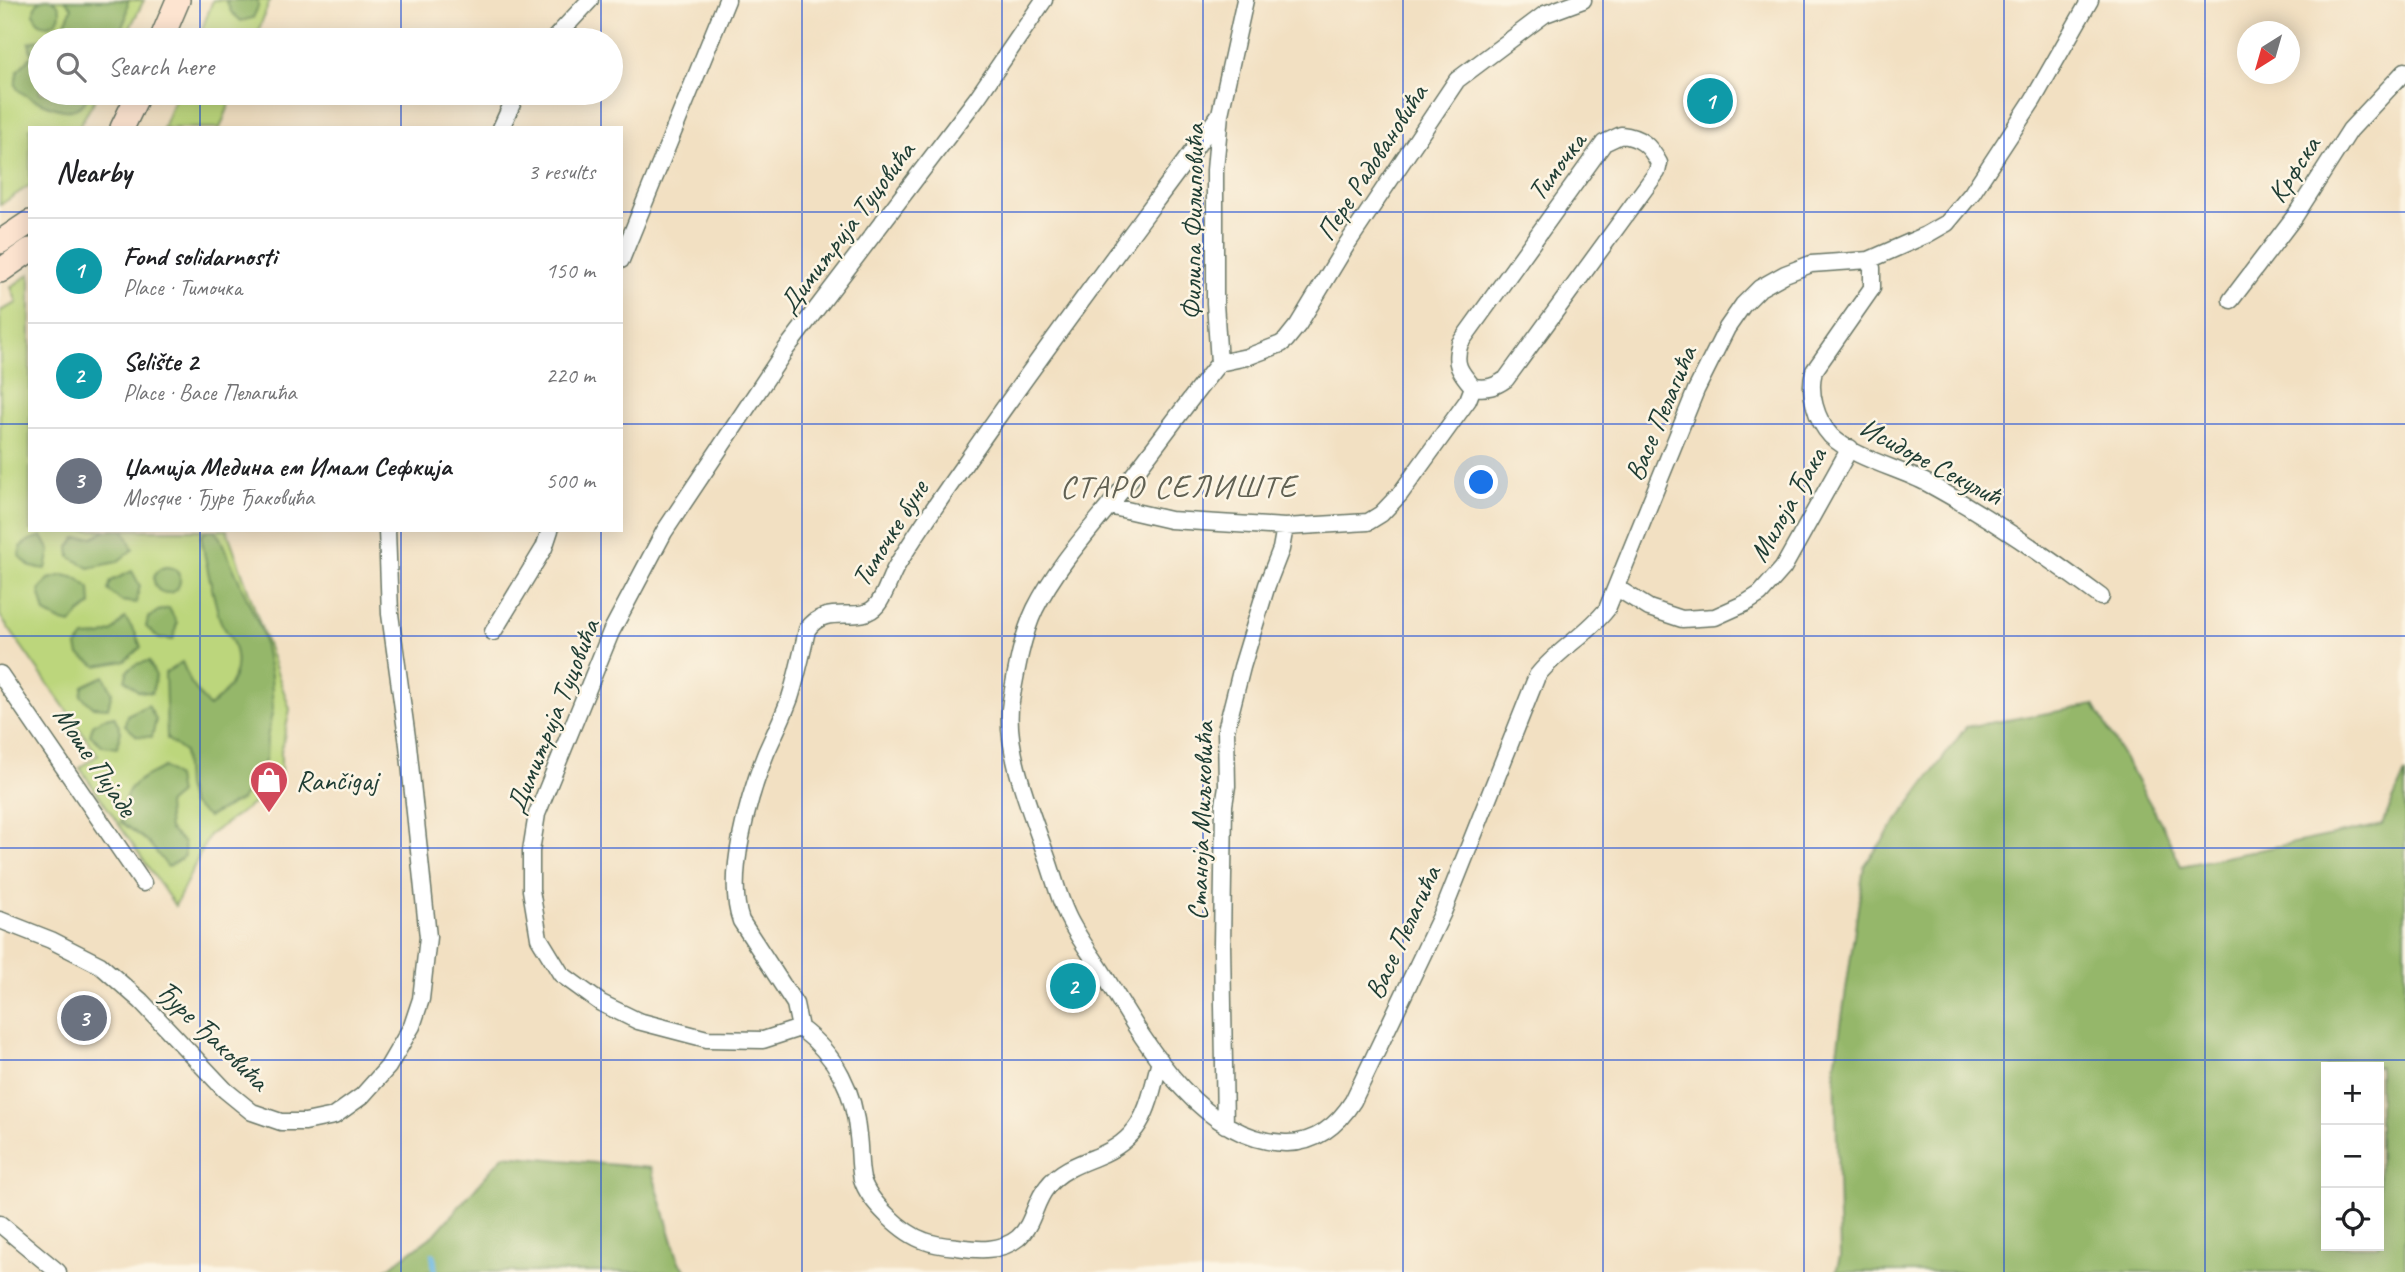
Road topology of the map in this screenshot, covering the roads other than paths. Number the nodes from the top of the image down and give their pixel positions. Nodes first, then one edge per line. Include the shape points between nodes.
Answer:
1 (178, 0) edge
2 (590, 0) edge
3 (727, 0) edge
4 (1044, 0) edge
5 (1245, 0) edge
6 (1583, 0) edge
7 (2090, 0) edge
8 (167, 28) edge
9 (565, 28) edge
10 (2405, 71) edge
11 (133, 105) edge
12 (511, 105) edge
13 (1220, 114) junction
14 (123, 126) edge
15 (501, 126) edge
16 (28, 223) edge
17 (0, 243) edge
18 (28, 251) edge
19 (623, 255) edge
20 (1869, 260) junction
21 (0, 271) edge
22 (2231, 300) dead end
23 (1219, 363) junction
24 (1473, 387) junction
25 (1850, 448) junction
26 (1109, 506) junction
27 (1285, 527) junction
28 (387, 532) edge
29 (549, 532) edge
30 (1617, 588) junction
31 (2101, 597) dead end
32 (493, 632) dead end
33 (0, 674) edge
34 (143, 883) dead end
35 (0, 920) edge
36 (800, 1028) junction
37 (1160, 1060) junction
38 (1225, 1125) junction
39 (0, 1224) edge
40 (58, 1272) edge

1 - 8 street
2 - 9 street
3 - 19 street
4 - 36 street, Димитрија Туцовића via 977,98 786,349 664,532 611,632 537,814 531,890 539,938 561,974 601,1003 638,1021 707,1039 763,1040
5 - 13 street, Филипа Филиповића
6 - 23 street, Пере Радовановића via 1545,14 1457,80 1286,340
7 - 20 street, Васе Пелагића via 2033,100 1960,208 1947,223 1926,235
10 - 22 street, Крфска via 2350,130 2295,216
11 - 14 street
12 - 15 street
13 - 23 street, Филипа Филиповића via 1214,259
13 - 36 street, Тимочке буне via 1008,401 929,516 876,606 867,613 823,615 807,630 790,696 754,789 735,883 741,921 795,1004
16 - 17 street
18 - 21 street
20 - 25 street, Исидоре Секулић via 1872,288 1814,371 1811,383 1825,428
20 - 30 street, Васе Пелагића via 1811,264 1760,288 1744,305 1696,390
23 - 26 street, Васе Пелагића
24 - 24 street, Тимочка via 1485,389 1506,379 1652,180 1659,163 1645,142 1621,135 1604,143 1477,317 1456,355
24 - 27 street via 1400,494 1381,514 1368,522
25 - 30 street, Милоја Ђака via 1783,568 1746,603 1715,617 1682,619 1649,608
25 - 31 street, Исидоре Секулић via 1926,483 2040,551
26 - 27 street via 1170,520
26 - 37 street, Васе Пелагића via 1066,559 1034,611 1010,704 1010,740 1068,916
27 - 38 street, Станоја Миљковића via 1226,730
28 - 35 street, Ђуре Ђаковића via 390,614 428,937 421,999 412,1026 388,1067 362,1096 334,1116 305,1122 281,1122 252,1112 100,965
29 - 32 street
30 - 38 street, Васе Пелагића via 1595,625 1558,653 1538,676 1443,912 1346,1113 1319,1135 1292,1143 1248,1138
33 - 34 street, Моше Пијаде
36 - 37 street via 834,1059 846,1082 856,1111 863,1179 877,1203 904,1230 924,1241 975,1250 1018,1238 1029,1226 1046,1187 1072,1166 1122,1145 1136,1132
37 - 38 street, Васе Пелагића via 1196,1102
39 - 40 street

